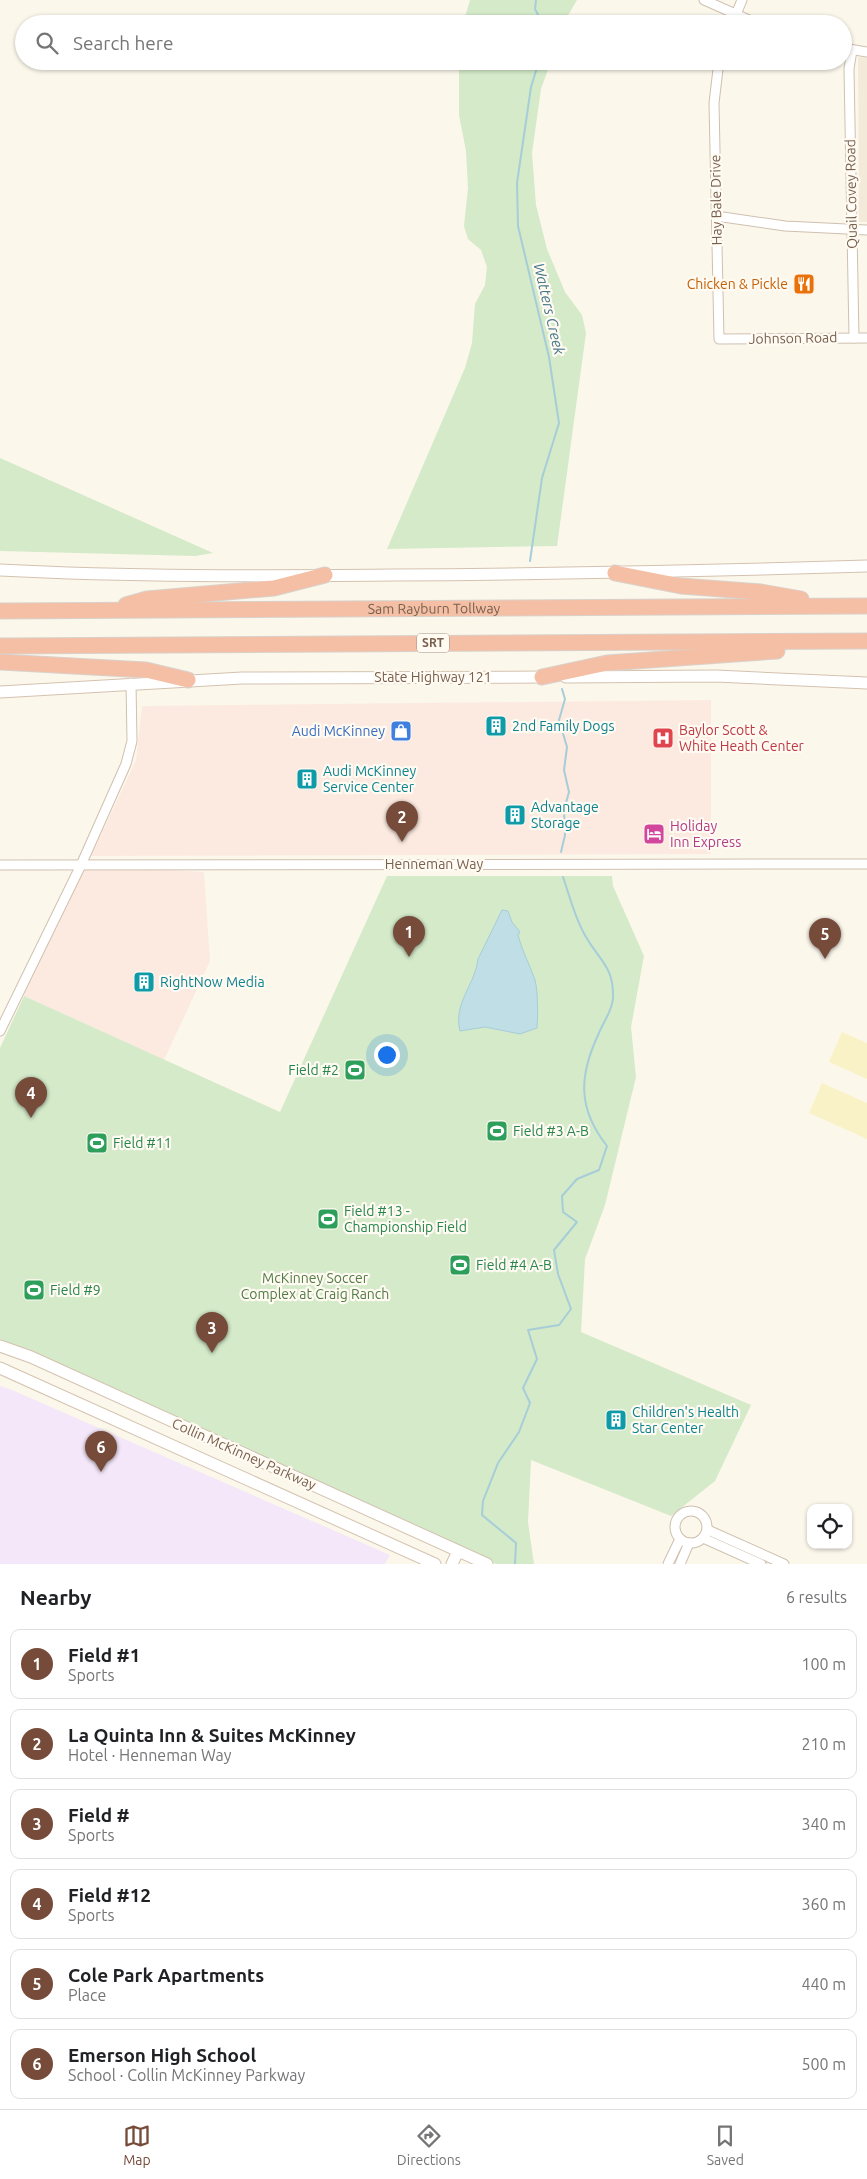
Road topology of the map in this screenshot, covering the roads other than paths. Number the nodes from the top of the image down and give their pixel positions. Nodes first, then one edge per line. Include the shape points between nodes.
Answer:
1 (704, 0) edge
2 (742, 0) edge
3 (736, 14) joint
4 (852, 50) edge
5 (867, 52) edge
6 (718, 70) edge
7 (850, 70) edge
8 (716, 216) junction
9 (852, 230) junction
10 (867, 230) edge
11 (854, 338) junction
12 (867, 338) edge
13 (719, 339) joint
14 (867, 566) edge
15 (0, 570) edge
16 (615, 573) junction
17 (325, 576) junction
18 (837, 605) junction
19 (867, 606) edge
20 (0, 611) edge
21 (104, 611) junction
22 (867, 641) edge
23 (0, 646) edge
24 (0, 662) edge
25 (542, 677) junction
26 (188, 680) junction
27 (131, 683) junction
28 (867, 683) edge
29 (0, 692) edge
30 (867, 864) edge
31 (0, 865) edge
32 (81, 865) junction
33 (0, 1031) edge
34 (0, 1346) edge
35 (0, 1368) edge
36 (89, 1383) junction
37 (79, 1402) junction
38 (705, 1534) junction
39 (680, 1539) junction
40 (689, 1543) junction
41 (458, 1551) junction
42 (435, 1564) edge
43 (452, 1564) edge
44 (488, 1564) edge
45 (668, 1564) edge
46 (680, 1564) edge
47 (761, 1564) edge
48 (784, 1564) edge

1 - 3 street
2 - 3 street
4 - 5 street
6 - 8 street, Hay Bale Drive via 714,103
7 - 9 street, Quail Covey Road
8 - 9 street via 785,226
8 - 13 street, Hay Bale Drive
9 - 10 street
9 - 11 street, Quail Covey Road
11 - 12 street, Johnson Road
11 - 13 street, Johnson Road
14 - 16 main road
15 - 17 main road via 158,576
16 - 17 main road
16 - 18 highway via 681,586 761,592
17 - 21 highway via 274,588 147,599
18 - 19 highway, Sam Rayburn Tollway
18 - 21 highway, Sam Rayburn Tollway
20 - 21 highway, Sam Rayburn Tollway
22 - 23 highway, SRT
22 - 25 highway via 808,649 607,663
24 - 26 highway via 146,670
25 - 26 main road, State Highway 121
25 - 28 main road, State Highway 121 via 716,676
26 - 27 main road, State Highway 121
27 - 29 main road, State Highway 121
27 - 32 street via 132,741 126,764
30 - 32 street, Henneman Way
31 - 32 street, Henneman Way
32 - 33 street
34 - 36 main road, Collin McKinney Parkway
35 - 37 main road, Collin McKinney Parkway
36 - 37 main road
36 - 41 main road, Collin McKinney Parkway
37 - 42 main road, Collin McKinney Parkway
38 - 39 street via 703,1516 693,1511 682,1514 676,1522
38 - 40 street via 695,1543
38 - 47 street
38 - 48 street
39 - 40 street
39 - 45 street
40 - 46 street
41 - 43 main road
41 - 44 main road, Collin McKinney Parkway

